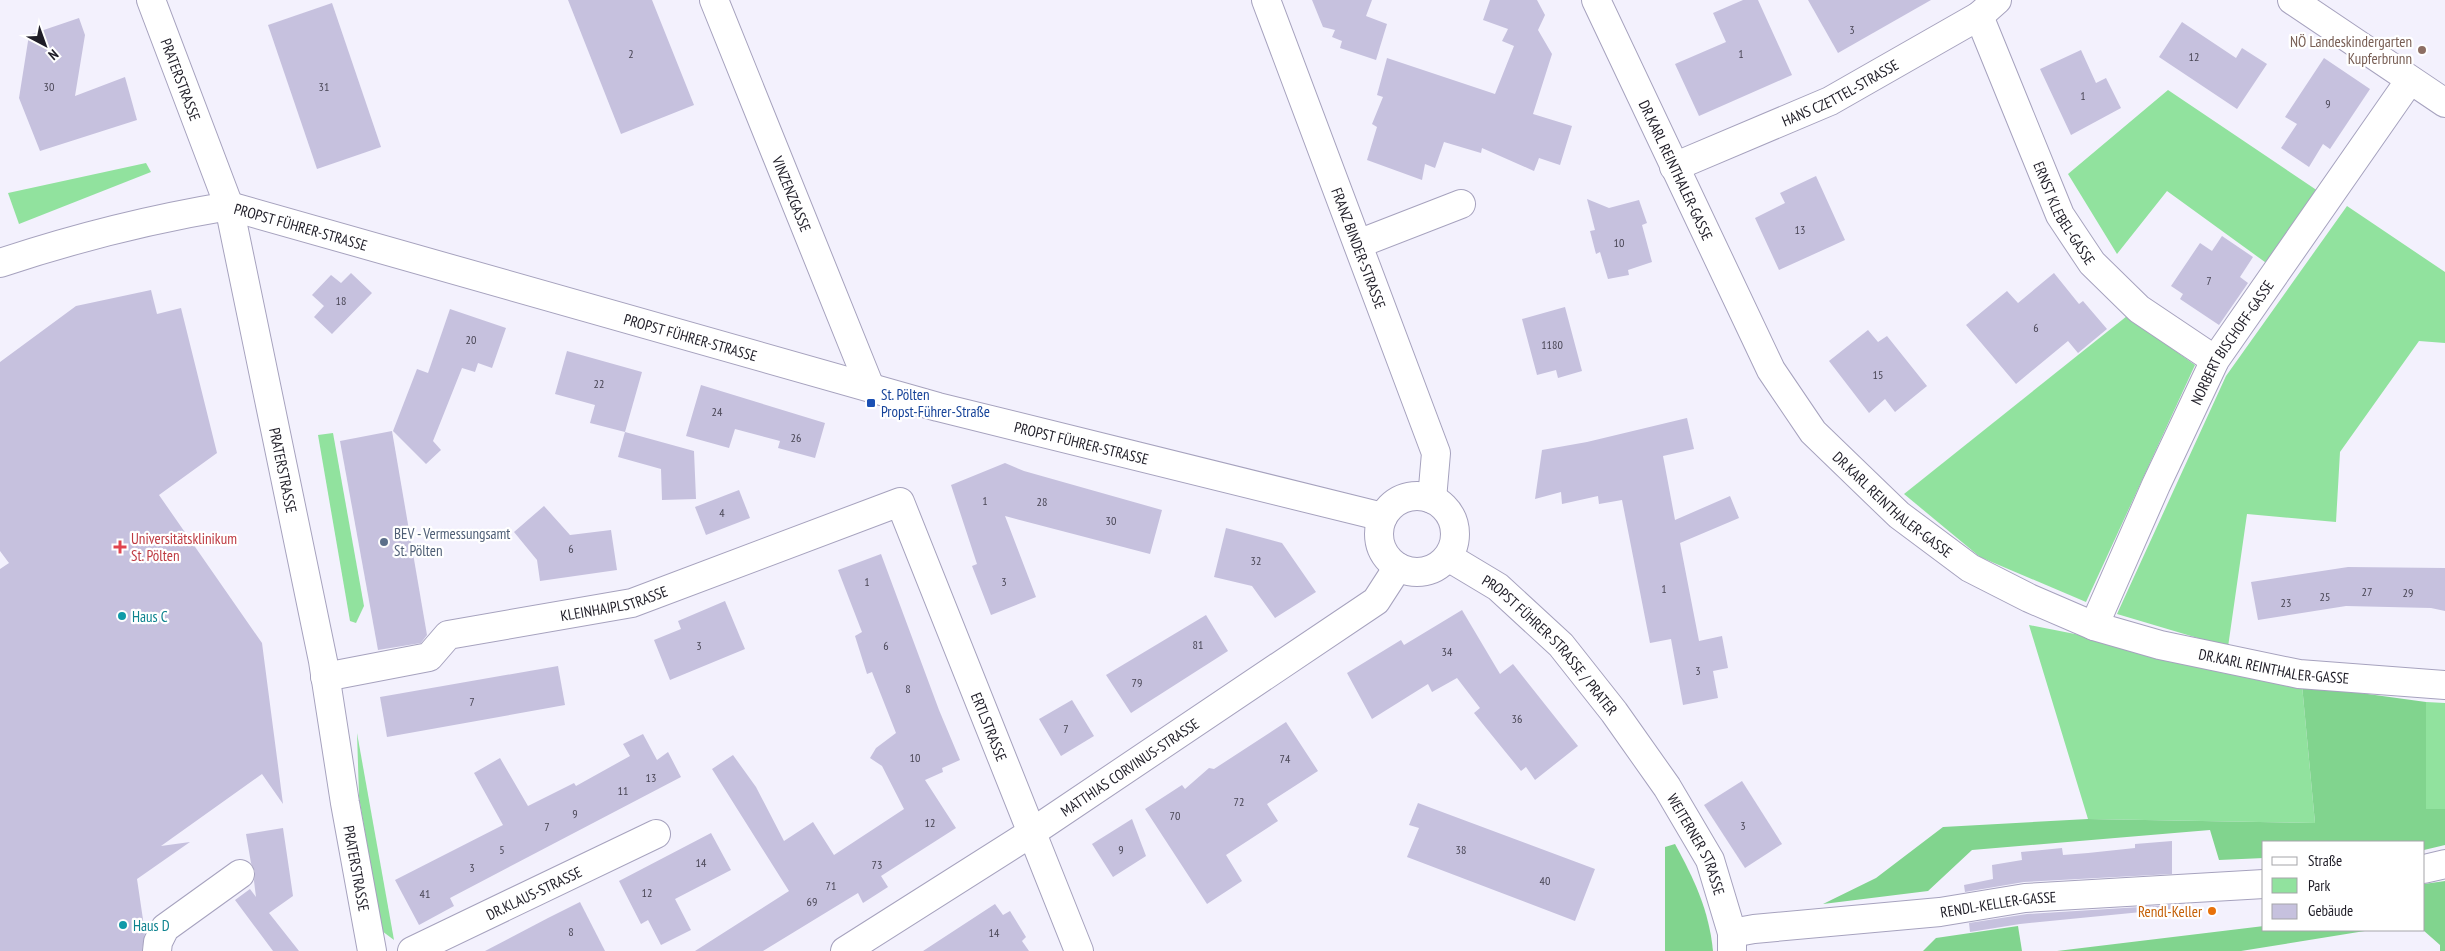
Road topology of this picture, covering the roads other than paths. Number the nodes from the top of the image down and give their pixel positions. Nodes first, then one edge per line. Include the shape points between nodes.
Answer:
1 (151, 0) edge
2 (714, 0) edge
3 (1266, 0) edge
4 (1596, 0) edge
5 (2292, 0) edge
6 (1988, 8) edge
7 (2410, 80) junction
8 (2445, 103) edge
9 (1674, 167) junction
10 (1461, 204) dead end
11 (229, 206) junction
12 (1358, 244) junction
13 (0, 262) edge
14 (2215, 360) junction
15 (870, 387) junction
16 (1432, 499) junction
17 (900, 502) joint
18 (1383, 518) junction
19 (1448, 557) junction
20 (1398, 567) junction
21 (2094, 626) junction
22 (325, 676) junction
23 (2445, 686) edge
24 (1640, 748) joint
25 (1031, 833) junction
26 (656, 834) dead end
27 (2445, 864) edge
28 (2425, 869) edge
29 (240, 874) dead end
30 (2262, 884) edge
31 (1732, 942) edge
32 (158, 951) edge
33 (372, 951) edge
34 (412, 951) edge
35 (845, 951) edge
36 (1079, 951) edge

1 - 11 street, PRATERSTRASSE
2 - 15 street, VINZENZGASSE
3 - 12 street, FRANZ BINDER-STRASSE
4 - 9 street, DR.KARL REINTHALER-GASSE
5 - 7 street
6 - 9 street, HANS CZETTEL-STRASSE via 1830,100
6 - 14 street, ERNST KLEBEL-GASSE via 2060,215 2092,263 2139,309
7 - 8 street
7 - 14 street, NORBERT BISCHOFF-GASSE
9 - 21 street, DR.KARL REINTHALER-GASSE via 1771,370 1813,432 1899,515 1970,568
10 - 12 street
11 - 13 street, PROPST FÜHRER-STRASSE via 164,218
11 - 15 street, PROPST FÜHRER-STRASSE
11 - 22 street, PRATERSTRASSE
12 - 16 street, FRANZ BINDER-STRASSE via 1436,452
14 - 21 street, NORBERT BISCHOFF-GASSE
15 - 18 street, PROPST FÜHRER-STRASSE via 938,407
16 - 18 street via 1418,496 1404,499 1392,506
16 - 19 street via 1442,505 1454,524 1455,536
17 - 22 street, KLEINHAIPLSTRASSE via 632,603 448,635 430,657
17 - 25 street, ERTLSTRASSE
18 - 20 street via 1380,539 1389,560
19 - 20 street via 1437,567 1424,572
19 - 24 street, PROPST FÜHRER-STRASSE / PRATER via 1498,587 1561,645
20 - 25 street, MATTHIAS CORVINUS-STRASSE via 1376,601
21 - 23 street, DR.KARL REINTHALER-GASSE via 2160,645 2299,674
22 - 33 street, PRATERSTRASSE
24 - 31 street, WEITERNER STRASSE via 1668,787 1710,860
25 - 35 street, MATTHIAS CORVINUS-STRASSE
25 - 36 street, ERTLSTRASSE
26 - 34 street, DR.KLAUS-STRASSE
27 - 28 street
29 - 32 street via 165,928 158,942
30 - 31 street, RENDL-KELLER-GASSE via 2025,898 1940,912 1754,929

